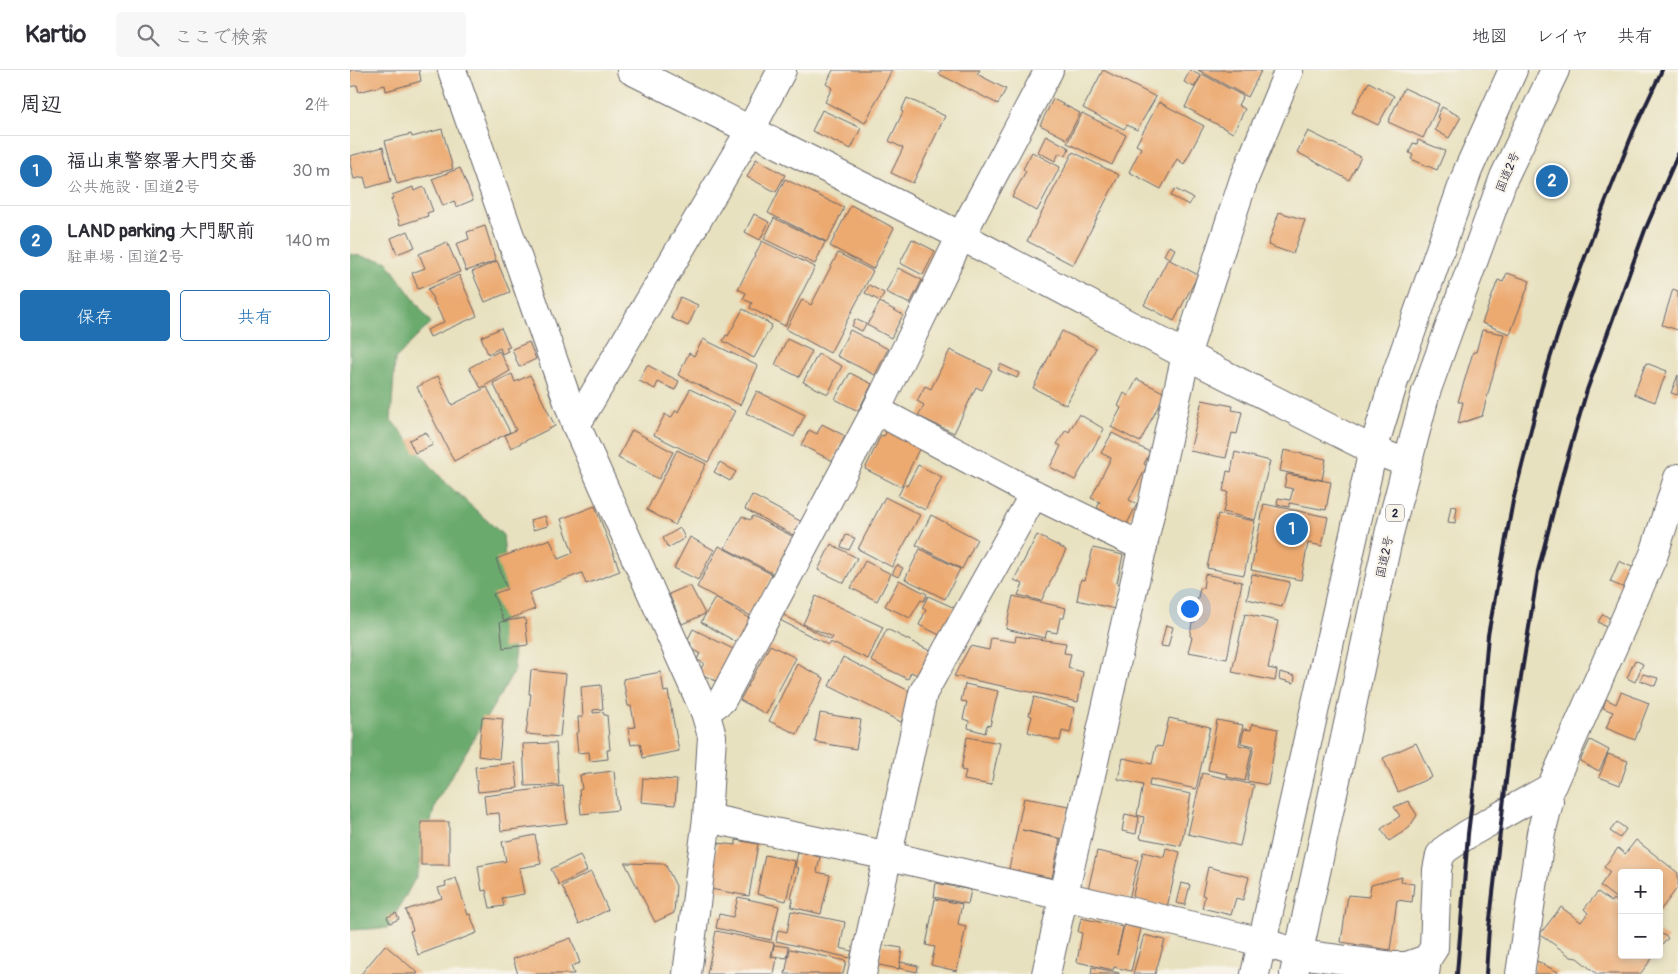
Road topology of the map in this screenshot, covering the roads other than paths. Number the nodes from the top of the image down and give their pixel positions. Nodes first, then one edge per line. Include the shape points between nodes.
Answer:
1 (452, 70) edge
2 (631, 70) edge
3 (782, 70) edge
4 (1049, 70) edge
5 (1289, 70) edge
6 (1513, 70) edge
7 (1555, 70) edge
8 (750, 131) junction
9 (961, 236) junction
10 (1186, 355) junction
11 (876, 410) junction
12 (576, 425) junction
13 (1373, 450) junction
14 (1407, 462) junction
15 (1678, 478) edge
16 (1034, 494) junction
17 (1143, 547) junction
18 (1666, 556) edge
19 (705, 712) junction
20 (1548, 788) junction
21 (707, 818) junction
22 (889, 856) junction
23 (1063, 897) junction
24 (1263, 942) junction
25 (1296, 964) edge
26 (1426, 966) edge
27 (687, 974) edge
28 (862, 974) edge
29 (1046, 974) edge
30 (1255, 974) edge
31 (1520, 974) edge

1 - 12 main road
2 - 8 main road
3 - 8 main road
4 - 9 main road
5 - 10 main road via 1244,179
6 - 13 main road via 1468,170
7 - 14 main road, 国道2号 / 2 via 1504,177 1426,392
8 - 9 main road
8 - 12 main road
9 - 10 main road
9 - 11 main road
10 - 13 main road
10 - 17 main road
11 - 16 main road
11 - 19 main road via 722,700
12 - 19 main road
13 - 14 main road
13 - 24 main road
14 - 25 main road, 国道2号 / 2
15 - 18 main road
16 - 17 main road
16 - 22 main road via 923,693
17 - 23 main road
18 - 20 main road
19 - 21 main road via 712,736
20 - 26 main road via 1468,834 1440,855 1434,948
20 - 31 main road via 1549,802 1541,833
21 - 22 main road
21 - 27 main road
22 - 23 main road
22 - 28 main road
23 - 24 main road
23 - 29 main road
24 - 25 main road
24 - 30 main road
25 - 26 main road

